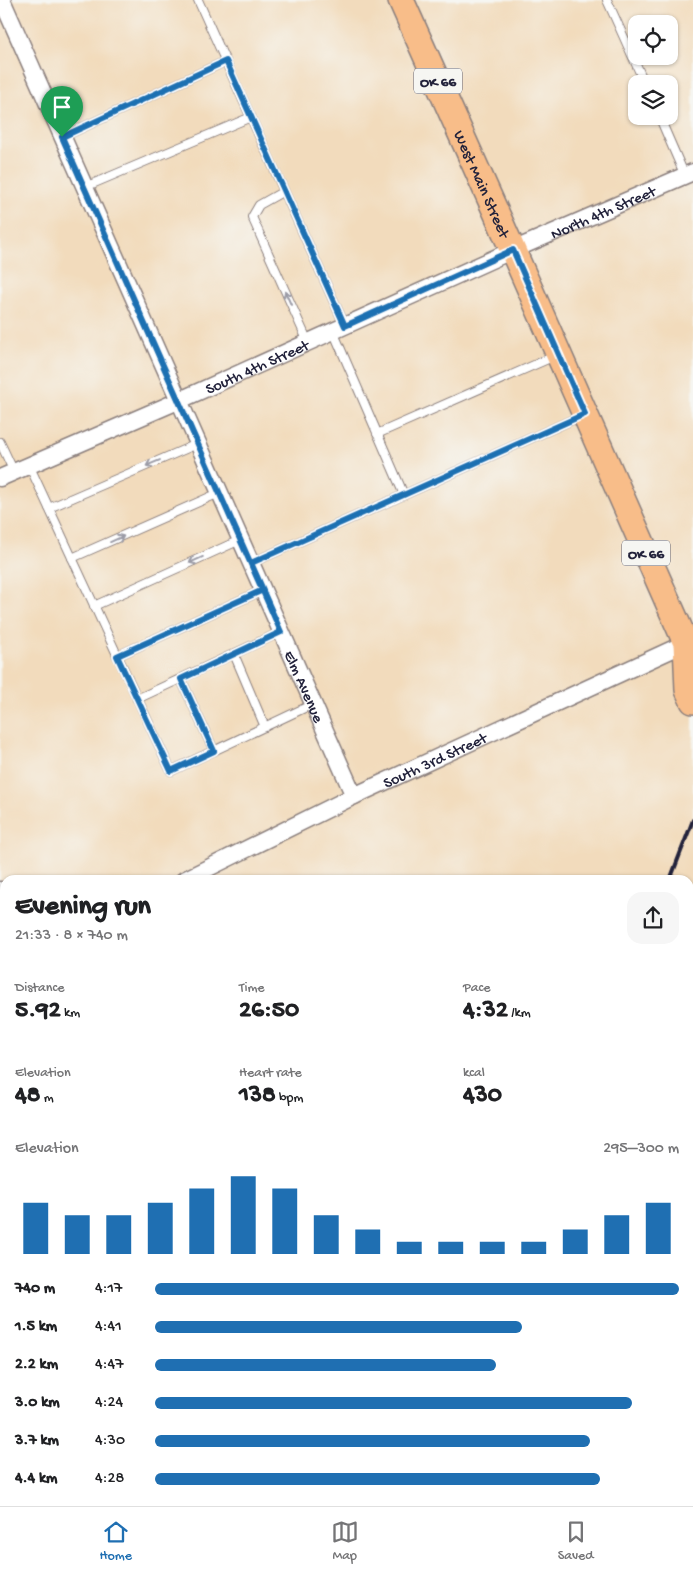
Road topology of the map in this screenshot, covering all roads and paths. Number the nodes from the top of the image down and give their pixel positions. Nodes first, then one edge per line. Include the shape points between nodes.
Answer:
1 (2, 0) edge
2 (198, 0) edge
3 (401, 0) edge
4 (608, 0) edge
5 (226, 61) junction
6 (641, 75) edge
7 (251, 116) junction
8 (664, 125) edge
9 (62, 137) junction
10 (689, 174) edge
11 (85, 187) junction
12 (284, 191) junction
13 (513, 250) junction
14 (339, 328) junction
15 (308, 342) junction
16 (559, 355) junction
17 (178, 401) junction
18 (585, 414) junction
19 (377, 434) junction
20 (0, 442) edge
21 (198, 444) junction
22 (30, 465) junction
23 (7, 475) edge
24 (220, 493) junction
25 (404, 496) junction
26 (49, 508) junction
27 (240, 540) junction
28 (72, 558) junction
29 (251, 563) junction
30 (263, 590) junction
31 (94, 606) junction
32 (281, 632) junction
33 (689, 647) edge
34 (234, 654) junction
35 (117, 656) junction
36 (181, 679) junction
37 (137, 699) junction
38 (693, 701) edge
39 (313, 704) junction
40 (265, 727) junction
41 (214, 751) junction
42 (354, 796) junction
43 (194, 875) edge

1 - 9 street, Elm Avenue
2 - 5 lane
3 - 13 main road, West Main Street / OK 66
4 - 6 lane
5 - 7 lane
5 - 9 lane
7 - 11 lane
7 - 12 lane
8 - 10 lane
9 - 11 street, Elm Avenue
10 - 13 street, North 4th Street
11 - 17 street, Elm Avenue
12 - 14 lane
15 -> 12 lane via 252,217 259,205
13 - 14 street, South 4th Street
13 - 16 main road, West Main Street / OK 66
14 - 15 street, South 4th Street
14 - 19 lane
15 - 17 street, South 4th Street
16 - 18 main road, West Main Street / OK 66
16 - 19 lane
17 - 21 street, Elm Avenue
17 - 22 street, South 4th Street
18 - 25 lane
18 - 33 main road, West Main Street / OK 66
19 - 25 lane
20 - 23 lane
21 - 24 street, Elm Avenue
21 -> 26 lane
22 - 23 street, South 4th Street
22 - 26 lane
24 - 27 street, Elm Avenue
28 -> 24 lane
25 - 29 lane
26 - 28 lane
27 - 29 street, Elm Avenue
27 -> 31 lane
28 - 31 lane
29 - 30 street, Elm Avenue
30 - 32 street, Elm Avenue
30 - 35 lane
31 - 35 lane
32 - 34 lane
32 - 39 street, Elm Avenue
33 - 38 main road, West Main Street / OK 66 via 688,690
33 - 42 street, South 3rd Street
34 - 36 lane
34 - 40 lane
35 - 37 lane
36 - 37 lane
36 - 41 lane
37 - 41 lane via 171,771
39 - 40 lane
39 - 42 street, Elm Avenue
40 - 41 lane
42 - 43 street, South 3rd Street

